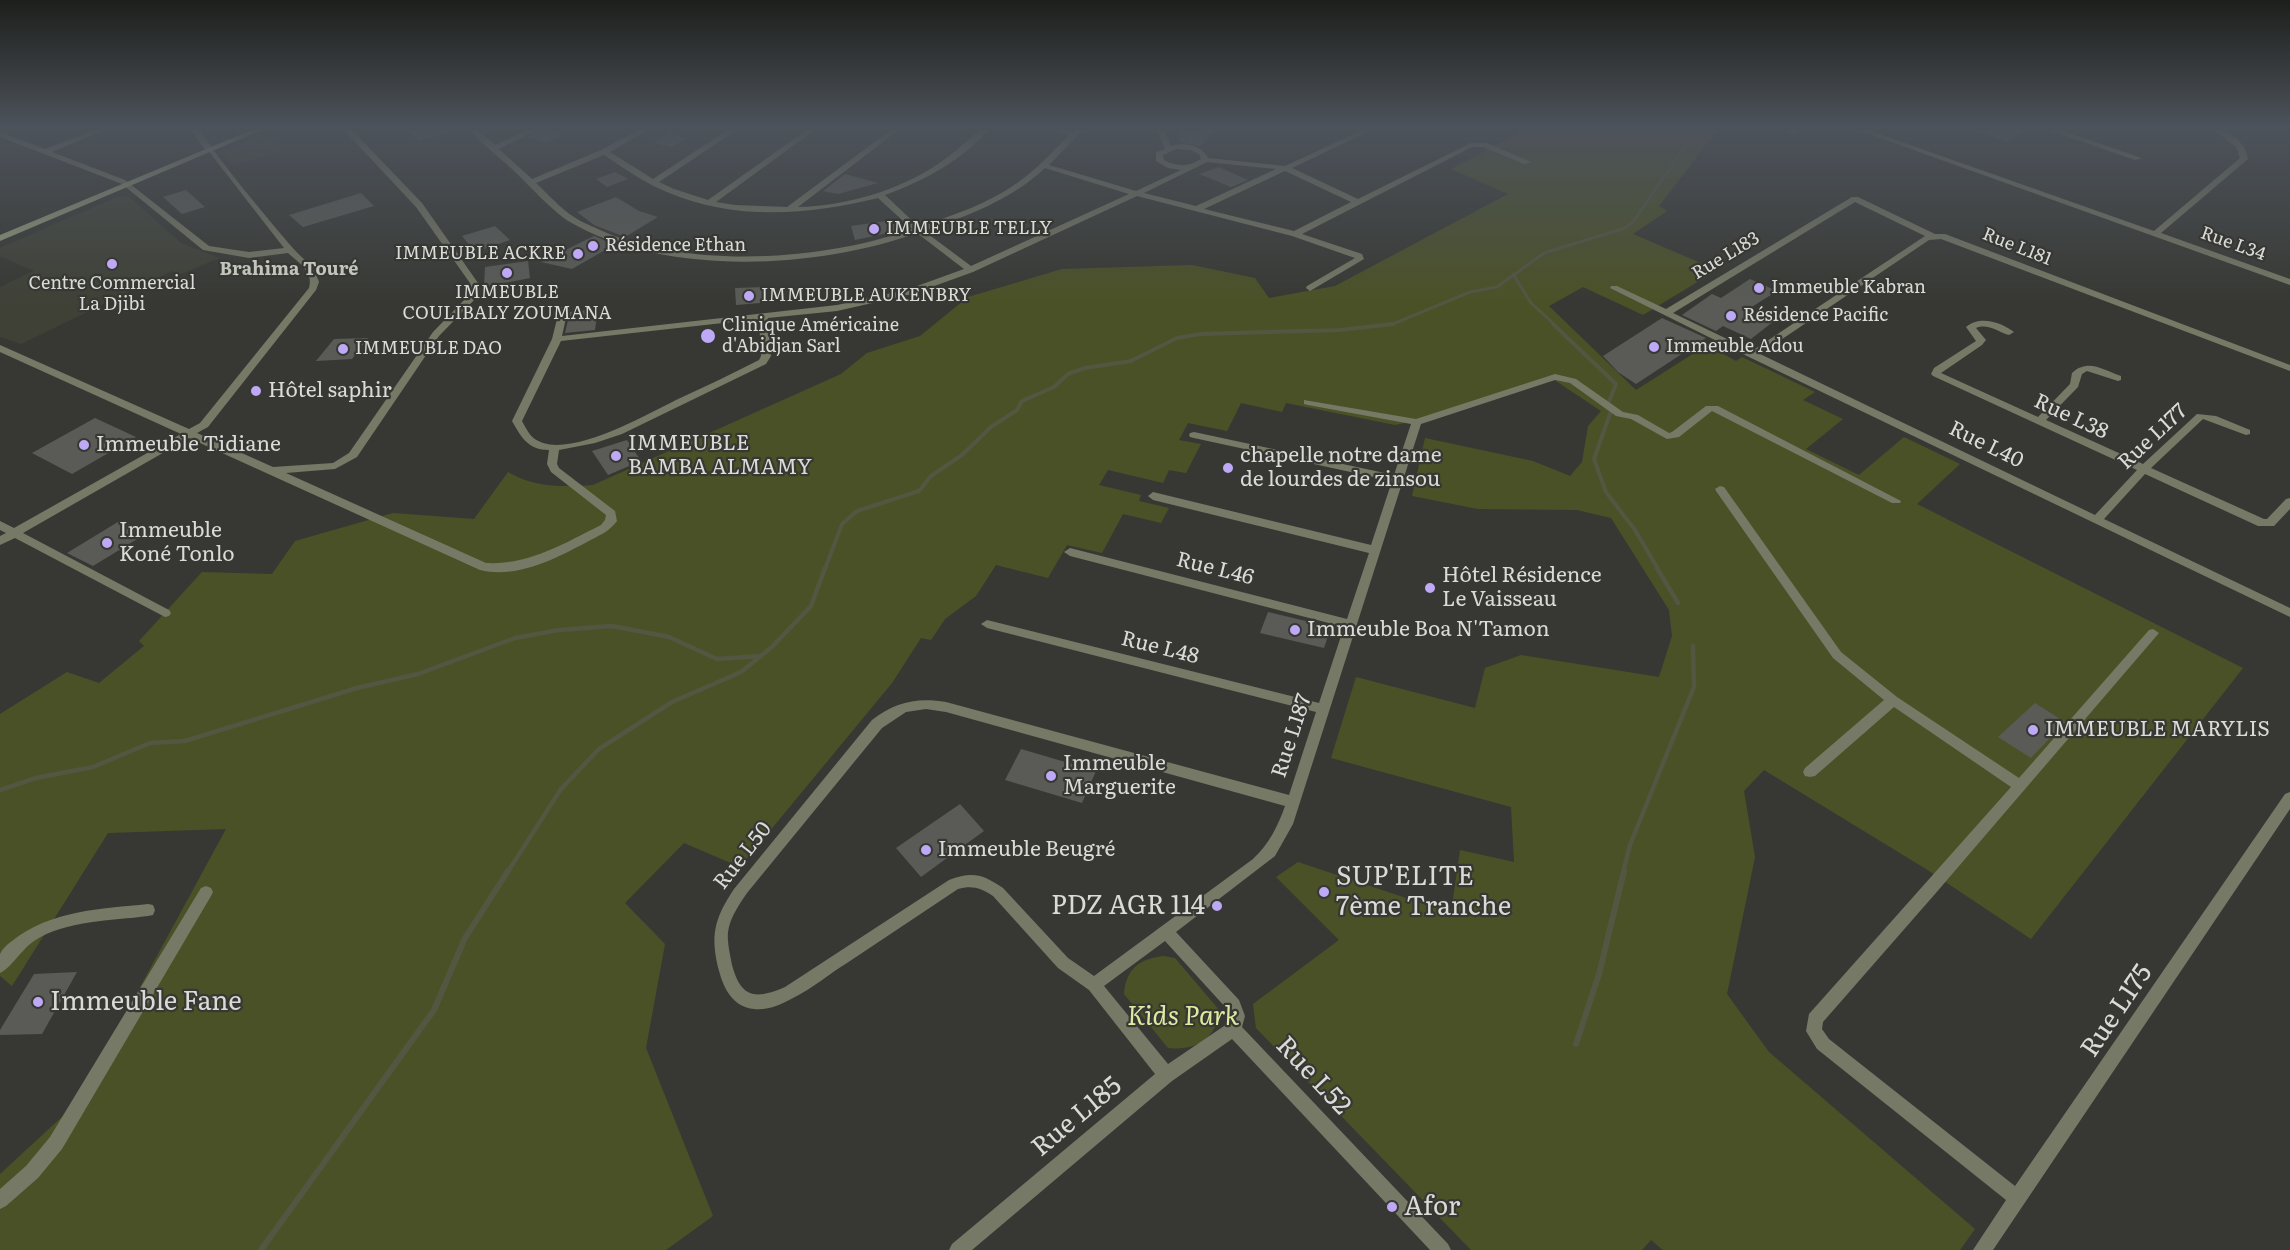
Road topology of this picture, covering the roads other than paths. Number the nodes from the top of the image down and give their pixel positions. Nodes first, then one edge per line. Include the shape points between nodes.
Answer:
1 (114, 187) edge
2 (129, 187) edge
3 (240, 187) edge
4 (402, 187) edge
5 (538, 187) edge
6 (663, 187) edge
7 (730, 187) edge
8 (819, 187) edge
9 (897, 187) edge
10 (1015, 187) edge
11 (1115, 187) edge
12 (1151, 187) edge
13 (1244, 187) edge
14 (1326, 187) edge
15 (1387, 187) edge
16 (2023, 187) edge
17 (2210, 187) edge
18 (1137, 194) junction
19 (880, 195) junction
20 (709, 202) junction
21 (1357, 202) junction
22 (790, 209) junction
23 (1197, 209) junction
24 (919, 231) junction
25 (1295, 234) junction
26 (2155, 234) junction
27 (0, 235) edge
28 (1932, 236) junction
29 (290, 250) junction
30 (970, 270) junction
31 (2290, 282) edge
32 (1310, 288) dead end
33 (1614, 288) dead end
34 (563, 309) dead end
35 (1666, 313) junction
36 (763, 318) junction
37 (2009, 332) dead end
38 (557, 339) junction
39 (0, 348) edge
40 (1752, 355) junction
41 (2290, 368) edge
42 (2118, 378) dead end
43 (1308, 402) dead end
44 (1417, 422) junction
45 (2038, 422) junction
46 (2246, 432) dead end
47 (189, 433) junction
48 (1194, 435) dead end
49 (554, 448) junction
50 (2143, 470) junction
51 (268, 471) junction
52 (1398, 479) junction
53 (1720, 489) dead end
54 (1153, 496) dead end
55 (1896, 501) dead end
56 (2290, 502) edge
57 (2097, 520) junction
58 (0, 525) edge
59 (13, 533) junction
60 (0, 540) edge
61 (1374, 550) junction
62 (1070, 552) dead end
63 (2290, 613) edge
64 (165, 614) dead end
65 (987, 624) dead end
66 (1350, 624) junction
67 (2153, 633) dead end
68 (1893, 700) junction
69 (1323, 709) junction
70 (1810, 772) dead end
71 (2020, 786) junction
72 (2290, 798) edge
73 (1292, 802) junction
74 (206, 892) dead end
75 (148, 910) dead end
76 (1166, 932) junction
77 (0, 966) edge
78 (1095, 985) junction
79 (1233, 1029) junction
80 (1166, 1075) junction
81 (2018, 1199) junction
82 (0, 1200) edge
83 (958, 1250) edge
84 (1442, 1250) edge
85 (1982, 1250) edge

1 - 27 street
2 - 29 street via 206,248 249,255
3 - 29 street
4 - 51 street via 474,283 473,296 436,334 353,455 335,466
5 - 24 street via 571,219 589,230 643,248 678,254 717,258 795,256 845,250
6 - 20 street
7 - 20 street
8 - 22 street
9 - 19 street
10 - 24 street
11 - 18 street
12 - 18 street
13 - 23 street
14 - 21 street
15 - 21 street
16 - 26 street, Rue L34
17 - 26 street
18 - 23 street
18 - 30 street
19 - 22 street
19 - 24 street
20 - 22 street via 753,209
21 - 25 street
23 - 25 street
24 - 30 street
25 - 32 street via 1360,259
26 - 31 street, Rue L34
28 - 35 street, Rue L183 via 1855,199
28 - 40 street
28 - 41 street, Rue L181 via 1954,240
29 - 47 street via 311,270 313,288 206,422
30 - 36 street via 872,301
33 - 35 street, Rue L40
34 - 38 street
35 - 40 street, Rue L40
36 - 38 street
36 - 49 street via 763,362 606,437
37 - 45 street, Rue L38 via 1990,324 1971,327 1979,344 1936,374
38 - 49 street via 518,421 526,438
39 - 47 street
40 - 57 street, Rue L40
42 - 45 street via 2086,367 2077,373 2075,386
43 - 44 street
44 - 52 street, Rue L187
44 - 55 street via 1562,378 1620,414 1634,417 1667,436 1675,435 1714,408
45 - 50 street, Rue L38
46 - 50 street, Rue L177 via 2201,416
47 - 51 street
47 - 59 street
48 - 52 street
49 - 51 street via 555,470 610,514 610,521 605,528 526,566 504,570 484,567
50 - 56 street, Rue L38 via 2262,523 2270,523
50 - 57 street, Rue L177
52 - 61 street, Rue L187
53 - 68 street via 1837,655
54 - 61 street
57 - 63 street, Rue L40
58 - 59 street
59 - 60 street
59 - 64 street
61 - 66 street, Rue L187
62 - 66 street, Rue L46
65 - 69 street, Rue L48
66 - 69 street, Rue L187
67 - 71 street
68 - 70 street
68 - 71 street
69 - 73 street, Rue L187
71 - 81 street via 1815,1019 1814,1031 1823,1044
72 - 81 street, Rue L175
73 - 76 street, Rue L187 via 1286,824 1270,852
73 - 78 street, Rue L50 via 946,707 908,704 877,724 742,889 727,912 720,933 728,984 738,996 769,1003 954,884 968,880 985,883 998,892 1063,963
74 - 82 street via 56,1143 32,1172
75 - 77 street via 42,928 10,949
76 - 78 street, Rue L187
76 - 79 street via 1234,1005 1237,1016
78 - 80 street, Rue L50
79 - 80 street, Rue L185
79 - 84 street, Rue L52
80 - 83 street, Rue L185
81 - 85 street, Rue L175

